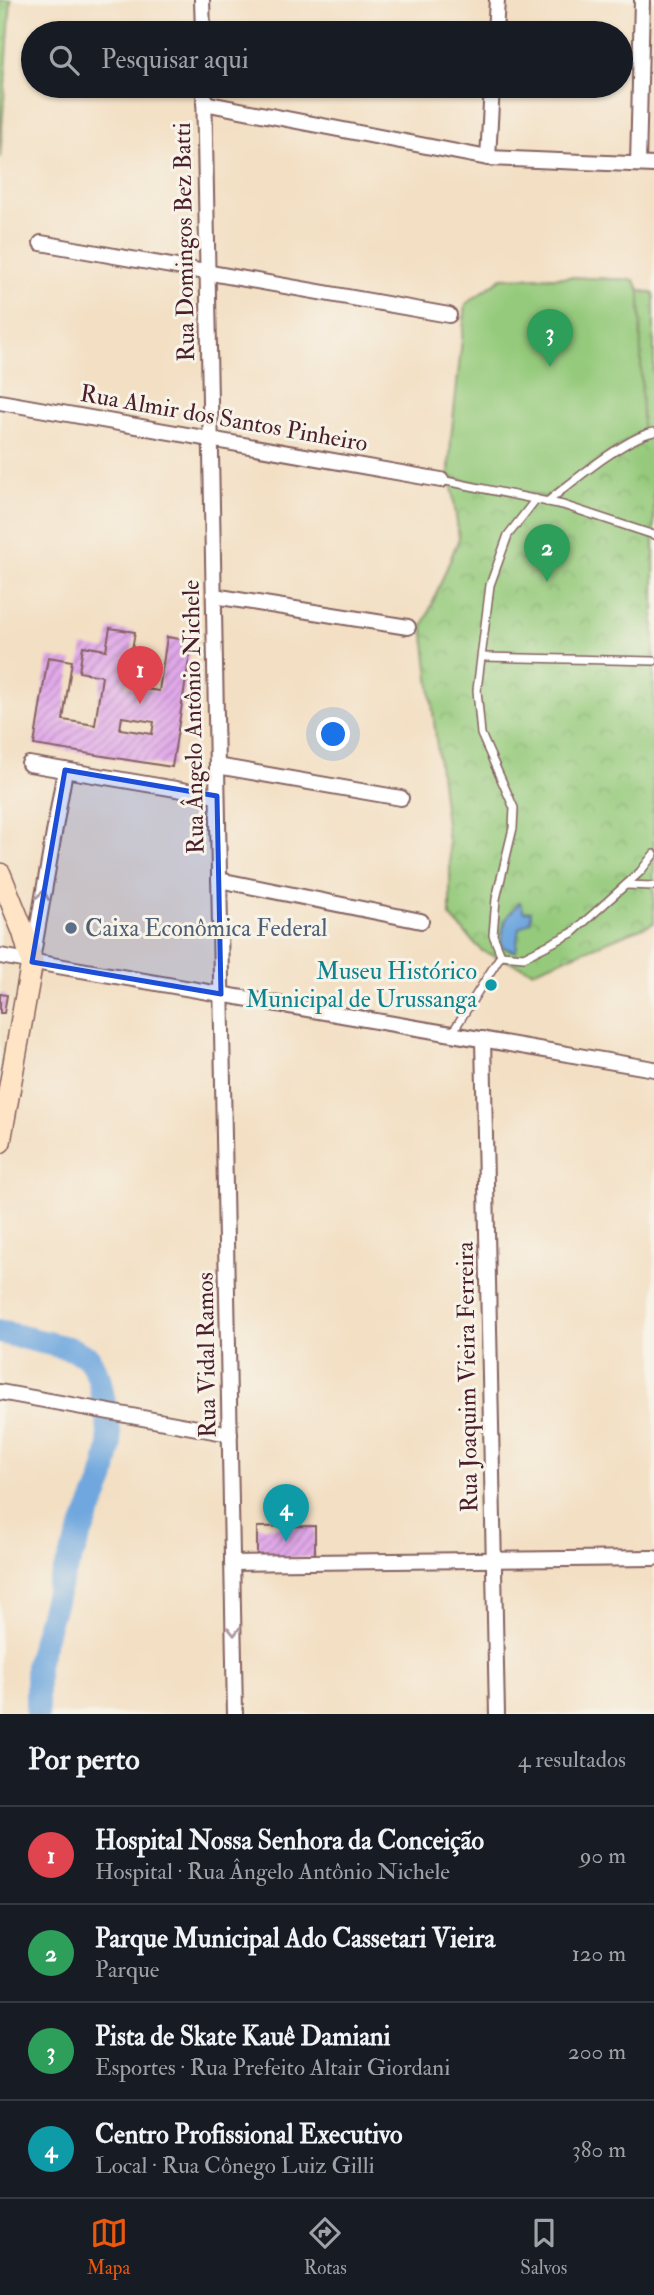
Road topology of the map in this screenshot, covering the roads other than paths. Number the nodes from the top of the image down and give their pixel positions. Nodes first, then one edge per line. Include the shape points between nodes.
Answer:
1 (202, 0) edge
2 (496, 0) edge
3 (642, 0) edge
4 (203, 21) edge
5 (495, 21) edge
6 (204, 98) edge
7 (491, 98) edge
8 (204, 103) junction
9 (488, 158) junction
10 (638, 164) junction
11 (654, 164) edge
12 (41, 243) dead end
13 (207, 272) junction
14 (449, 315) dead end
15 (0, 402) edge
16 (654, 432) edge
17 (211, 439) junction
18 (441, 480) joint
19 (536, 499) junction
20 (548, 502) junction
21 (654, 535) edge
22 (214, 596) junction
23 (408, 627) dead end
24 (483, 656) junction
25 (654, 661) edge
26 (29, 764) dead end
27 (217, 766) junction
28 (65, 770) junction
29 (217, 796) junction
30 (401, 798) dead end
31 (654, 854) edge
32 (0, 874) edge
33 (219, 880) junction
34 (626, 885) junction
35 (654, 886) edge
36 (421, 920) dead end
37 (501, 955) junction
38 (0, 956) edge
39 (32, 962) junction
40 (221, 995) junction
41 (451, 1033) junction
42 (483, 1039) junction
43 (654, 1069) edge
44 (0, 1142) edge
45 (0, 1392) edge
46 (230, 1434) junction
47 (654, 1558) edge
48 (494, 1560) junction
49 (232, 1563) junction
50 (235, 1714) edge
51 (497, 1714) edge

1 - 4 street
2 - 5 street
3 - 10 street
6 - 8 street, Rua Domingos Bez Batti
7 - 9 street
8 - 9 street
8 - 13 street, Rua Domingos Bez Batti
9 - 10 street
10 - 11 street
12 - 13 street
13 - 14 street
13 - 17 street, Rua Domingos Bez Batti
15 - 17 street, Rua Almir dos Santos Pinheiro
16 - 20 lane via 586,470
17 - 18 street, Rua Almir dos Santos Pinheiro
17 - 22 street, Rua Ângelo Antônio Nichele
18 - 19 lane
19 - 20 lane
19 - 24 lane via 508,535 496,565
20 - 21 lane
22 - 23 street
22 - 27 street, Rua Ângelo Antônio Nichele
24 - 25 lane
24 - 37 lane via 477,690 481,734 514,808 496,899 493,935
26 - 28 street
27 - 29 street, Rua Ângelo Antônio Nichele
27 - 30 street
28 - 29 street
39 -> 28 street
29 - 33 street, Rua Ângelo Antônio Nichele
31 - 34 lane
32 - 39 street
33 - 36 street
33 - 40 street, Rua Ângelo Antônio Nichele
34 - 35 lane
34 - 37 lane via 572,933 524,957
37 - 41 lane
38 - 39 street
39 - 40 street
39 - 44 street
40 - 41 street
40 - 46 street, Rua Vidal Ramos
41 - 42 street
42 - 43 street
42 - 48 street, Rua Joaquim Vieira Ferreira
45 - 46 street
46 - 49 street, Rua Vidal Ramos
47 - 48 street
48 - 49 street
48 - 51 street, Rua Joaquim Vieira Ferreira
49 -> 50 street, Rua Vidal Ramos

